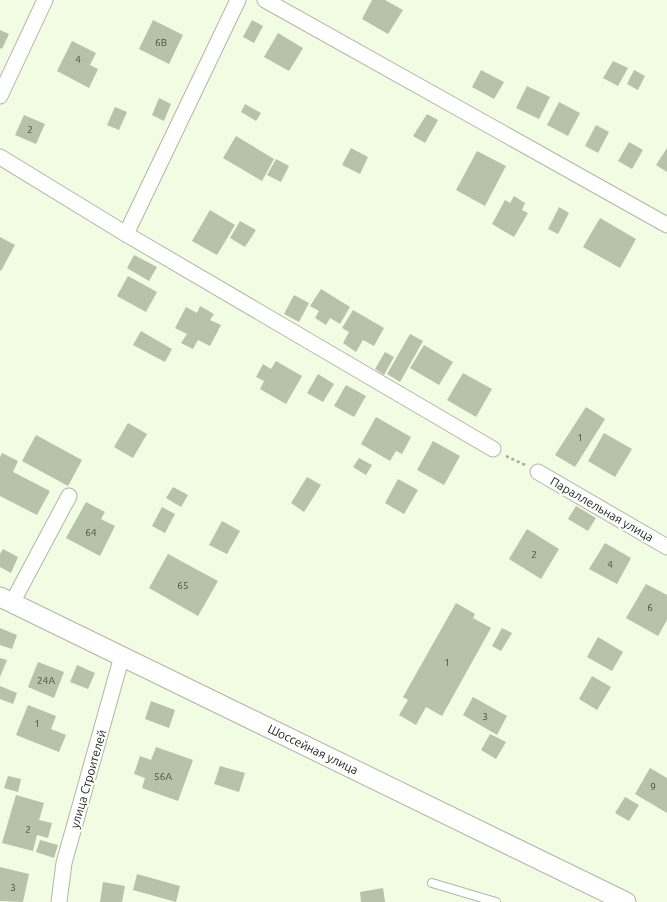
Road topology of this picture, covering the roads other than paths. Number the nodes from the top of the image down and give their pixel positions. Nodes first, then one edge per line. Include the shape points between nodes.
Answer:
1 (45, 0) edge
2 (238, 0) edge
3 (265, 0) edge
4 (0, 96) edge
5 (0, 157) edge
6 (667, 225) edge
7 (126, 234) junction
8 (493, 449) road end
9 (538, 472) road end
10 (69, 496) dead end
11 (667, 547) edge
12 (6, 600) edge
13 (122, 656) junction
14 (432, 883) dead end
15 (58, 902) edge
16 (496, 902) edge
17 (626, 902) edge

1 - 4 street
2 - 7 street
3 - 6 street
5 - 7 street
7 - 8 street
9 - 11 street, Параллельная улица
10 - 12 street
12 - 13 street, Шоссейная улица
13 - 15 street, улица Строителей via 64,862
13 - 17 street, Шоссейная улица
14 - 16 lane

